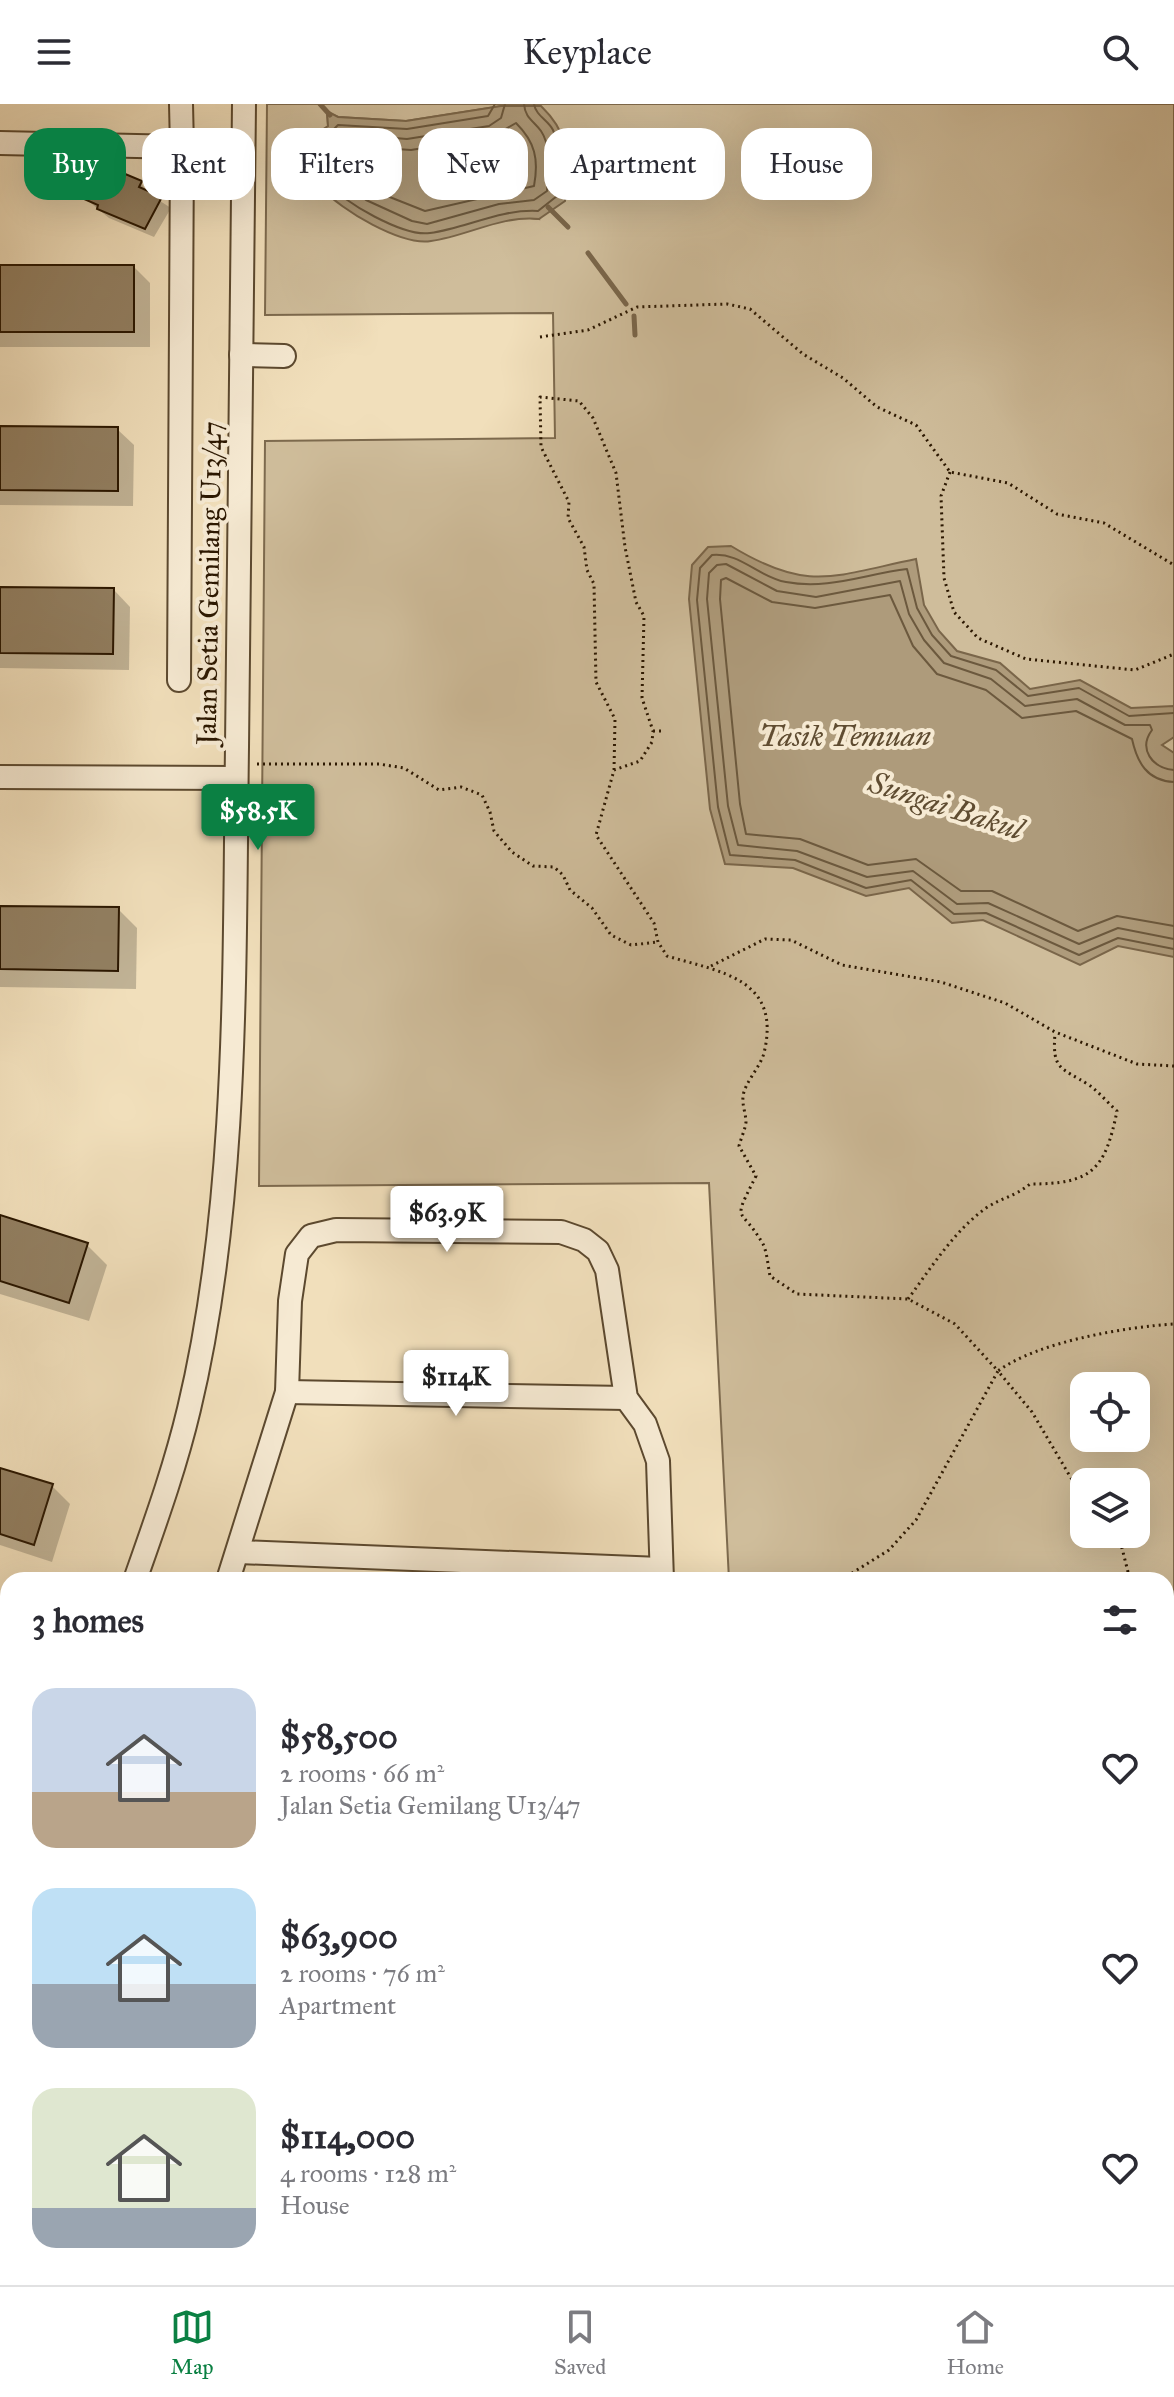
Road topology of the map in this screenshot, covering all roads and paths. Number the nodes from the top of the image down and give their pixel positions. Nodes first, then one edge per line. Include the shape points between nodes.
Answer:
1 (181, 104) edge
2 (244, 104) edge
3 (182, 128) edge
4 (0, 143) edge
5 (142, 146) edge
6 (182, 200) edge
7 (540, 337) dead end
8 (241, 355) junction
9 (284, 356) dead end
10 (950, 472) junction
11 (1174, 565) edge
12 (1174, 654) edge
13 (179, 680) dead end
14 (653, 731) junction
15 (665, 731) dead end
16 (614, 770) junction
17 (236, 771) junction
18 (0, 777) edge
19 (658, 942) junction
20 (711, 966) junction
21 (1055, 1032) junction
22 (1174, 1066) edge
23 (908, 1299) junction
24 (1174, 1324) edge
25 (998, 1371) junction
26 (287, 1392) junction
27 (626, 1398) junction
28 (1070, 1476) edge
29 (1122, 1548) edge
30 (239, 1552) junction
31 (138, 1572) edge
32 (231, 1572) edge
33 (623, 1572) edge
34 (661, 1572) edge
35 (854, 1572) edge
36 (1128, 1572) edge

1 - 3 street
2 - 8 street, Jalan Setia Gemilang U13/47
4 - 5 street
6 - 13 street
7 - 10 path via 588,330 637,307 727,304 750,309 877,407 916,425
8 - 9 street
8 - 17 street, Jalan Setia Gemilang U13/47
10 - 11 path via 1008,483 1057,514 1104,523
10 - 12 path via 941,496 944,578 954,612 978,638 1026,659 1135,670
14 - 15 path
14 - 16 path via 649,751 640,761
14 - 16 path via 642,698 644,616 625,547 616,473 593,418 579,401 540,397 541,447 569,502 568,518 584,547 594,584 596,682 615,719
16 - 19 path via 596,835 654,923
17 - 18 street
17 - 19 path via 379,764 404,768 439,790 461,787 482,795 494,831 512,852 533,866 554,867 611,935 631,945
17 - 31 street, Jalan Setia Gemilang U13/47 via 228,1126 219,1219 190,1405 172,1479
19 - 20 path via 667,956
20 - 21 path via 765,939 791,940 842,965 941,982 1005,1003
20 - 23 path via 761,997 766,1016 765,1051 743,1095 746,1121 739,1146 756,1176 740,1209 742,1220 764,1245 770,1276 797,1294
21 - 22 path via 1137,1064
21 - 23 path via 1054,1054 1061,1071 1090,1086 1117,1111 1097,1168 1068,1184 1030,1184 1014,1198 988,1206 947,1245
23 - 25 path via 955,1324
24 - 25 path via 1086,1339 1015,1358
25 - 28 path via 1032,1412
25 - 35 path via 916,1520 889,1550
26 - 27 street
26 - 27 street via 297,1254 311,1236 336,1230 561,1232 598,1251 607,1270
26 - 30 street
27 - 34 street via 645,1424 658,1461
29 - 36 path
30 - 32 street
30 - 33 street

